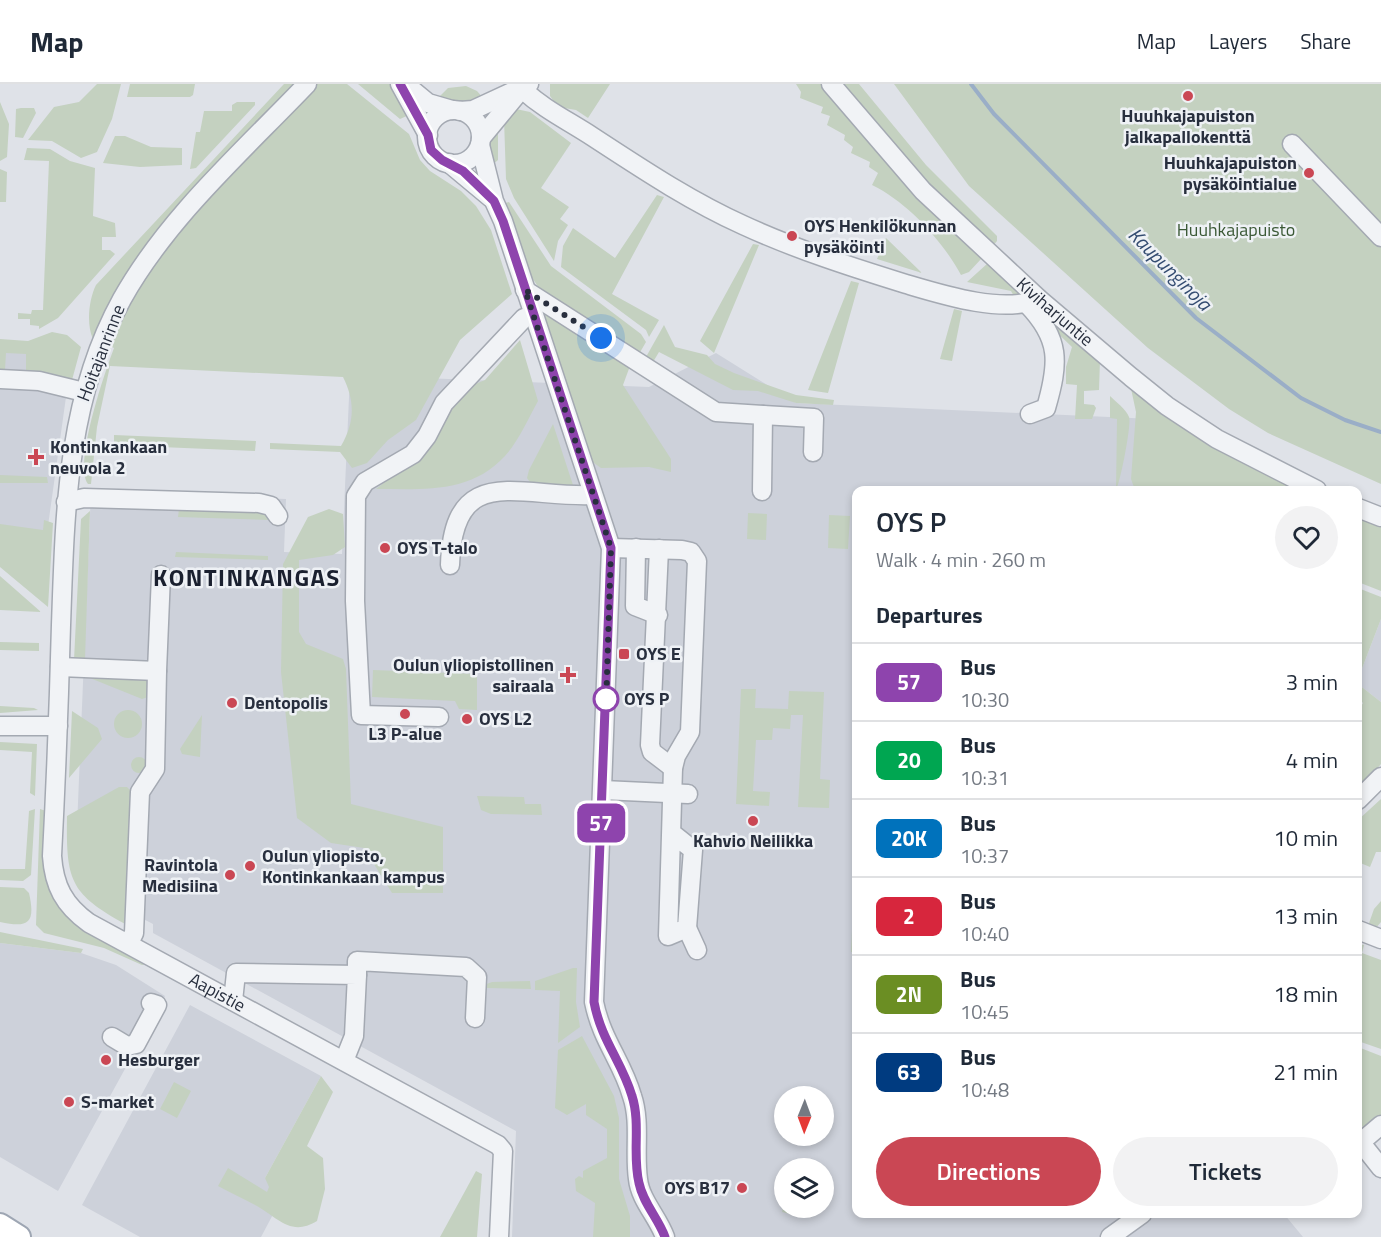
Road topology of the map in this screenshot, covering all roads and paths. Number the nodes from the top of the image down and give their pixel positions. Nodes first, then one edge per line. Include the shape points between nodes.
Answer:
1 (307, 84) edge
2 (400, 84) edge
3 (405, 84) edge
4 (831, 84) edge
5 (526, 86) edge
6 (456, 110) junction
7 (428, 135) junction
8 (481, 142) junction
9 (1292, 144) dead end
10 (449, 163) junction
11 (494, 201) junction
12 (1381, 237) edge
13 (525, 290) junction
14 (1033, 301) junction
15 (533, 316) junction
16 (0, 379) edge
17 (84, 392) junction
18 (1030, 414) dead end
19 (763, 415) junction
20 (813, 452) dead end
21 (1309, 486) edge
22 (589, 487) junction
23 (762, 491) dead end
24 (66, 502) junction
25 (1362, 510) edge
26 (278, 516) dead end
27 (1381, 517) edge
28 (611, 548) junction
29 (636, 548) junction
30 (660, 549) junction
31 (450, 565) dead end
32 (161, 574) dead end
33 (658, 615) junction
34 (60, 667) junction
35 (157, 672) junction
36 (440, 717) dead end
37 (0, 726) edge
38 (58, 726) junction
39 (673, 768) junction
40 (1381, 777) edge
41 (603, 790) junction
42 (680, 793) junction
43 (1362, 796) edge
44 (673, 834) junction
45 (687, 928) junction
46 (1362, 931) edge
47 (1381, 938) edge
48 (129, 942) junction
49 (698, 950) dead end
50 (357, 975) junction
51 (233, 1001) junction
52 (151, 1003) dead end
53 (475, 1018) dead end
54 (112, 1038) dead end
55 (344, 1061) junction
56 (1381, 1125) edge
57 (1362, 1138) edge
58 (1362, 1144) edge
59 (1381, 1168) edge
60 (1136, 1218) edge
61 (0, 1225) edge
62 (19, 1237) edge
63 (499, 1237) edge
64 (665, 1237) edge
65 (1110, 1237) edge

1 - 17 street, Hoitajanrinne via 195,201 142,266 113,318
2 - 7 street
3 - 6 street via 428,102
4 - 14 street, Kiviharjuntie via 923,191
5 - 6 street via 473,110
5 - 8 street
5 - 14 street via 545,110 651,176 743,225 841,264 941,294 993,303
6 - 7 street via 438,116
6 - 8 street via 467,113 478,124
7 - 10 street via 431,150
8 - 10 street via 471,158
8 - 11 street
9 - 12 street
10 - 11 street
11 - 13 street
13 - 15 street
13 - 19 street via 716,412
14 - 18 street via 1055,346 1046,408
14 - 21 street, Kiviharjuntie via 1167,406 1239,451
15 - 22 street
15 - 36 street via 524,318 444,403 413,454 365,482 356,496 355,601 361,714
16 - 17 street via 39,381
17 - 24 street, Hoitajanrinne
19 - 20 street via 814,418
19 - 23 street
22 - 28 street
22 - 31 street via 490,493 471,499 455,522
24 - 26 street via 84,498 259,503 271,506
24 - 34 street, Hoitajanrinne
25 - 27 street
28 - 29 street
28 - 41 street
29 - 30 street
29 - 33 street via 635,606
30 - 33 street
30 - 39 street via 691,552 697,561 690,732
32 - 35 street
33 - 39 street via 650,745 652,752
34 - 35 street
34 - 38 street, Hoitajanrinne
35 - 48 street via 155,769 140,792 134,933
37 - 38 street
38 - 48 street, Aapistie via 54,876 73,911
39 - 42 street
40 - 43 street
41 - 42 street
41 - 64 street via 594,1002 599,1026 632,1095 641,1193
42 - 44 street
44 - 45 street via 693,850
44 - 45 street via 668,936
45 - 49 street
46 - 47 street
48 - 51 street, Aapistie
50 - 51 street via 236,973
50 - 53 street via 357,961 466,967 477,977
50 - 55 street via 354,1036
51 - 55 street, Aapistie
52 - 54 street via 157,1005 136,1044 128,1046
55 - 63 street, Aapistie via 498,1145 502,1151
56 - 57 street
58 - 59 street
60 - 65 street
61 - 62 main road

